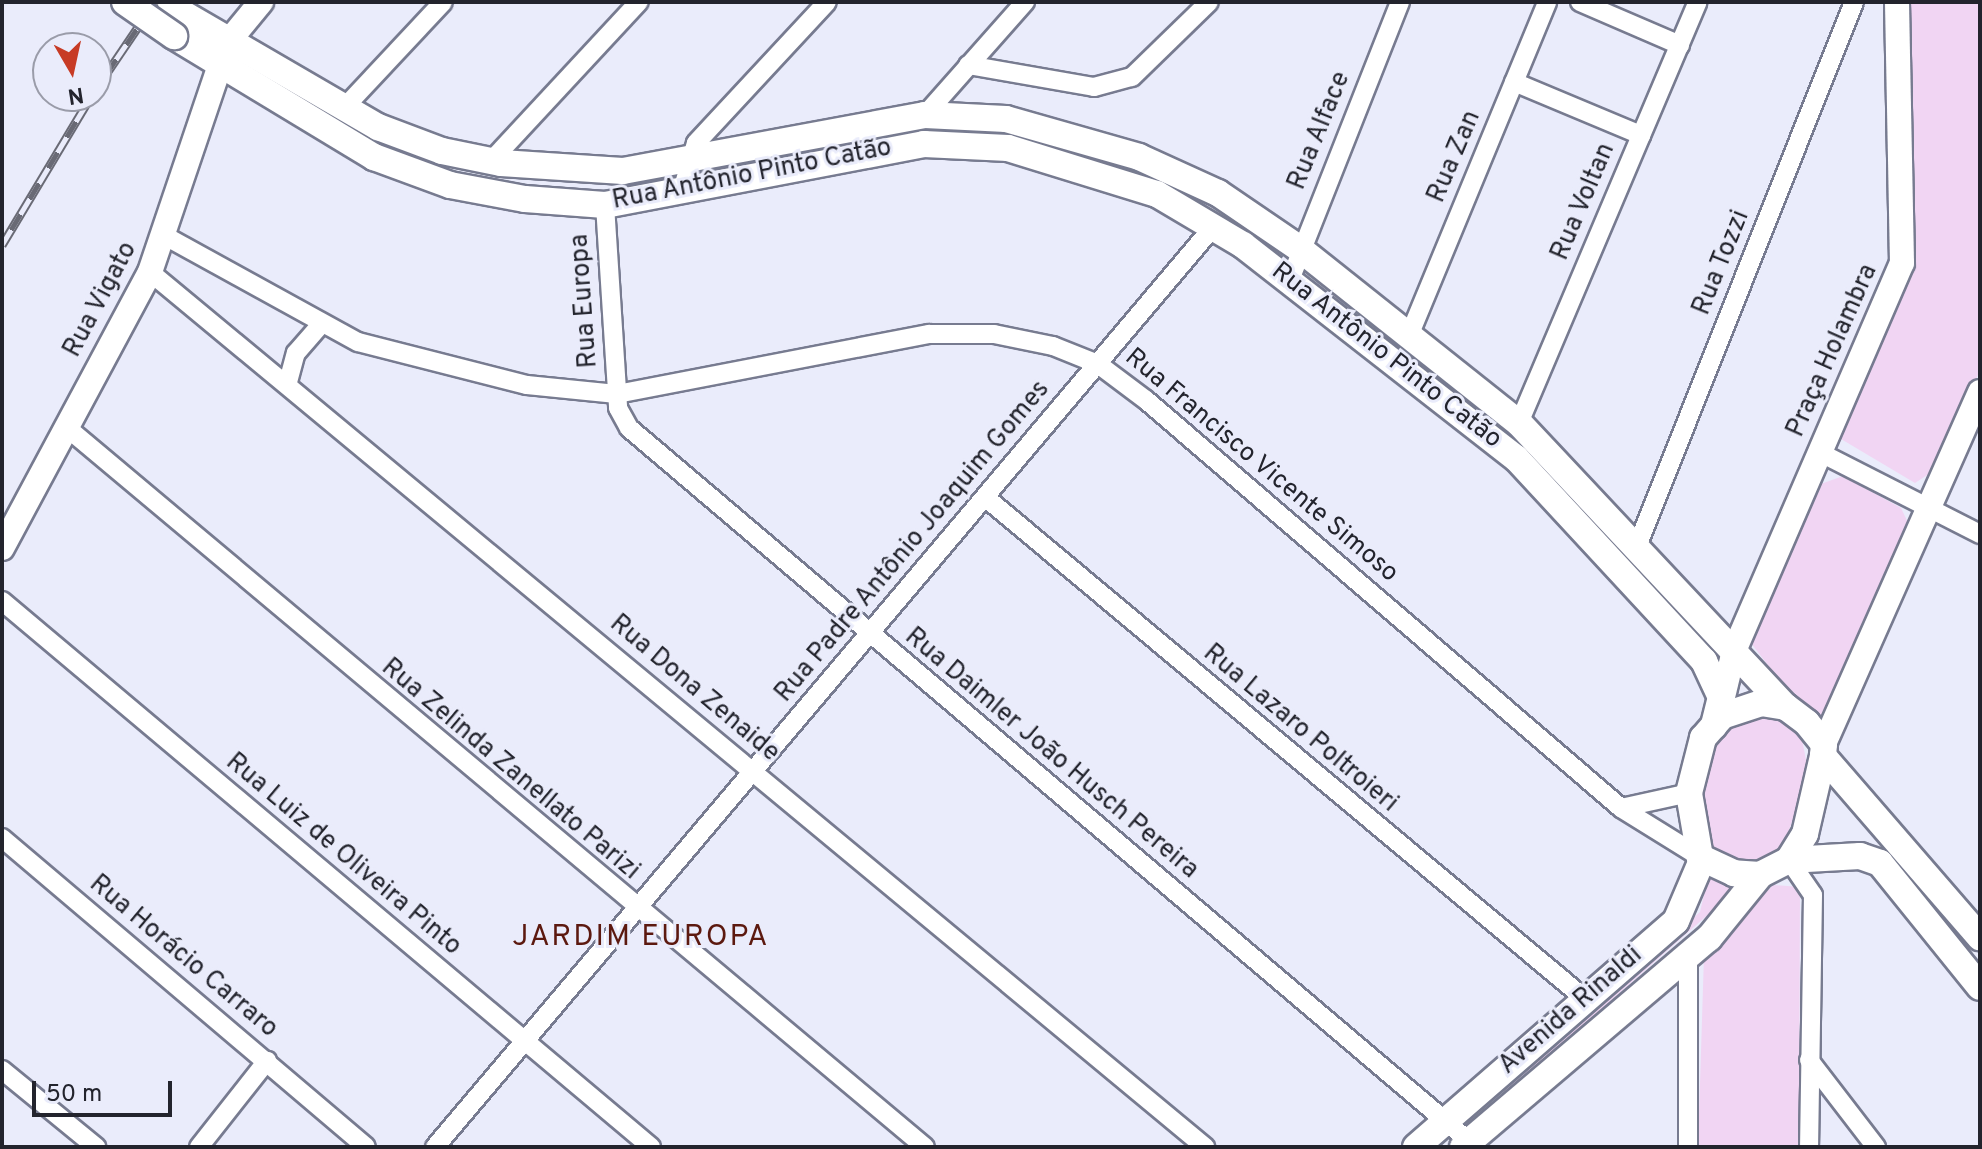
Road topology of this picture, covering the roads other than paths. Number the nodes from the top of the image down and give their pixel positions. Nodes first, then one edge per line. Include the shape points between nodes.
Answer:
1 (125, 2) edge
2 (261, 2) edge
3 (443, 2) edge
4 (639, 2) edge
5 (827, 2) edge
6 (1025, 2) edge
7 (1209, 2) edge
8 (1400, 2) edge
9 (1547, 2) edge
10 (1580, 2) edge
11 (1698, 2) edge
12 (1854, 2) edge
13 (1897, 2) edge
14 (174, 18) edge
15 (1680, 45) junction
16 (224, 54) junction
17 (968, 65) junction
18 (1514, 82) junction
19 (343, 109) junction
20 (925, 115) junction
21 (1641, 135) junction
22 (491, 161) junction
23 (688, 163) junction
24 (681, 194) junction
25 (605, 205) junction
26 (1213, 227) junction
27 (165, 236) junction
28 (1300, 249) junction
29 (150, 272) junction
30 (1290, 280) junction
31 (320, 325) junction
32 (1411, 331) junction
33 (1098, 364) junction
34 (288, 382) junction
35 (1980, 392) edge
36 (617, 394) junction
37 (1519, 423) junction
38 (65, 426) junction
39 (1819, 452) junction
40 (985, 497) junction
41 (1929, 507) junction
42 (1980, 534) edge
43 (1638, 544) junction
44 (2, 548) edge
45 (2, 601) edge
46 (868, 635) junction
47 (1734, 651) junction
48 (1786, 707) junction
49 (1717, 715) junction
50 (1824, 750) junction
51 (752, 772) junction
52 (1689, 793) junction
53 (1621, 808) junction
54 (2, 838) edge
55 (1701, 859) junction
56 (1789, 860) junction
57 (1760, 875) junction
58 (635, 910) junction
59 (1980, 937) edge
60 (1688, 954) junction
61 (1980, 987) edge
62 (1584, 998) junction
63 (523, 1042) junction
64 (1809, 1060) junction
65 (267, 1061) junction
66 (2, 1070) edge
67 (1446, 1120) junction
68 (1469, 1145) edge
69 (96, 1147) edge
70 (199, 1147) edge
71 (366, 1147) edge
72 (435, 1147) edge
73 (651, 1147) edge
74 (925, 1147) edge
75 (1205, 1147) edge
76 (1416, 1147) edge
77 (1688, 1147) edge
78 (1809, 1147) edge
79 (1876, 1147) edge

1 - 14 main road, Rua Antônio Pinto Catão, bridge
2 - 16 street, Rua Vigato
3 - 19 street
4 - 22 street
5 - 23 street via 696,143
6 - 17 street
7 - 17 street via 1142,68 1119,81 1094,87
8 - 28 street, Rua Alface
9 - 18 street, Rua Zan
10 - 15 street
11 - 15 street, Rua Voltan
12 - 43 street, Rua Tozzi
13 - 39 street, Praça Holambra via 1902,263
14 - 16 main road, Rua Antônio Pinto Catão
15 - 21 street, Rua Voltan
16 - 19 main road, Rua Antônio Pinto Catão
16 - 25 main road, Rua Antônio Pinto Catão via 374,157 450,185
16 - 27 street, Rua Vigato
17 - 20 street
18 - 21 street
18 - 32 street, Rua Zan
19 - 22 main road, Rua Antônio Pinto Catão via 442,151
20 - 23 main road, Rua Antônio Pinto Catão
20 - 28 main road, Rua Antônio Pinto Catão via 1006,119 1081,136 1218,193
21 - 37 street, Rua Voltan
22 - 23 main road, Rua Antônio Pinto Catão via 623,171
23 - 24 street
24 - 25 main road, Rua Antônio Pinto Catão
24 - 26 main road, Rua Antônio Pinto Catão via 860,151 924,144 1008,148 1157,194
25 - 36 street, Rua Europa
26 - 30 main road, Rua Antônio Pinto Catão
26 - 33 street, Rua Padre Antônio Joaquim Gomes
27 - 29 street, Rua Vigato
27 - 31 street, Rua Francisco Vicente Simoso
28 - 30 street, Rua Alface
28 - 32 main road, Rua Antônio Pinto Catão
29 - 34 street, Rua Dona Zenaide
29 - 38 street, Rua Vigato
30 - 49 main road, Rua Antônio Pinto Catão via 1516,458 1695,651
31 - 34 street via 296,353
31 - 36 street, Rua Francisco Vicente Simoso via 475,377
32 - 37 main road, Rua Antônio Pinto Catão
33 - 36 street, Rua Francisco Vicente Simoso via 1025,338 929,334
33 - 40 street, Rua Padre Antônio Joaquim Gomes
33 - 53 street, Rua Francisco Vicente Simoso
34 - 51 street, Rua Dona Zenaide
35 - 41 street
36 - 46 street, Rua Daimler João Husch Pereira via 629,428
37 - 43 main road, Rua Antônio Pinto Catão
38 - 44 street, Rua Vigato
38 - 58 street, Rua Zelinda Zanellato Parizi
39 - 41 street
39 - 47 street, Praça Holambra
40 - 46 street, Rua Padre Antônio Joaquim Gomes
40 - 62 street, Rua Lazaro Poltroieri
41 - 42 street
41 - 50 street
43 - 47 main road, Rua Antônio Pinto Catão
45 - 63 street, Rua Luiz de Oliveira Pinto
46 - 51 street, Rua Padre Antônio Joaquim Gomes
46 - 67 street, Rua Daimler João Husch Pereira
47 - 48 main road, Rua Antônio Pinto Catão
47 - 49 street, Praça Holambra
48 - 49 main road via 1740,705
48 - 50 main road
49 - 52 main road via 1699,750
50 - 56 main road via 1805,834
50 - 59 main road
51 - 58 street, Rua Padre Antônio Joaquim Gomes
51 - 75 street, Rua Dona Zenaide
52 - 53 street
52 - 55 main road
53 - 55 street, Rua Francisco Vicente Simoso
54 - 65 street, Rua Horácio Carraro
55 - 57 main road
55 - 62 main road, Avenida Rinaldi via 1676,921
56 - 57 main road
56 - 61 main road via 1860,856 1880,863
56 - 64 street via 1813,895
57 - 60 main road, Avenida Rinaldi via 1738,910
58 - 63 street, Rua Padre Antônio Joaquim Gomes
58 - 74 street, Rua Zelinda Zanellato Parizi
60 - 68 main road, Avenida Rinaldi
60 - 77 street
62 - 67 main road, Avenida Rinaldi
63 - 72 street, Rua Padre Antônio Joaquim Gomes
63 - 73 street, Rua Luiz de Oliveira Pinto
64 - 78 street
64 - 79 street
65 - 70 street
65 - 71 street, Rua Horácio Carraro
66 - 69 street
67 - 68 street, Rua Daimler João Husch Pereira
67 - 76 main road, Avenida Rinaldi

